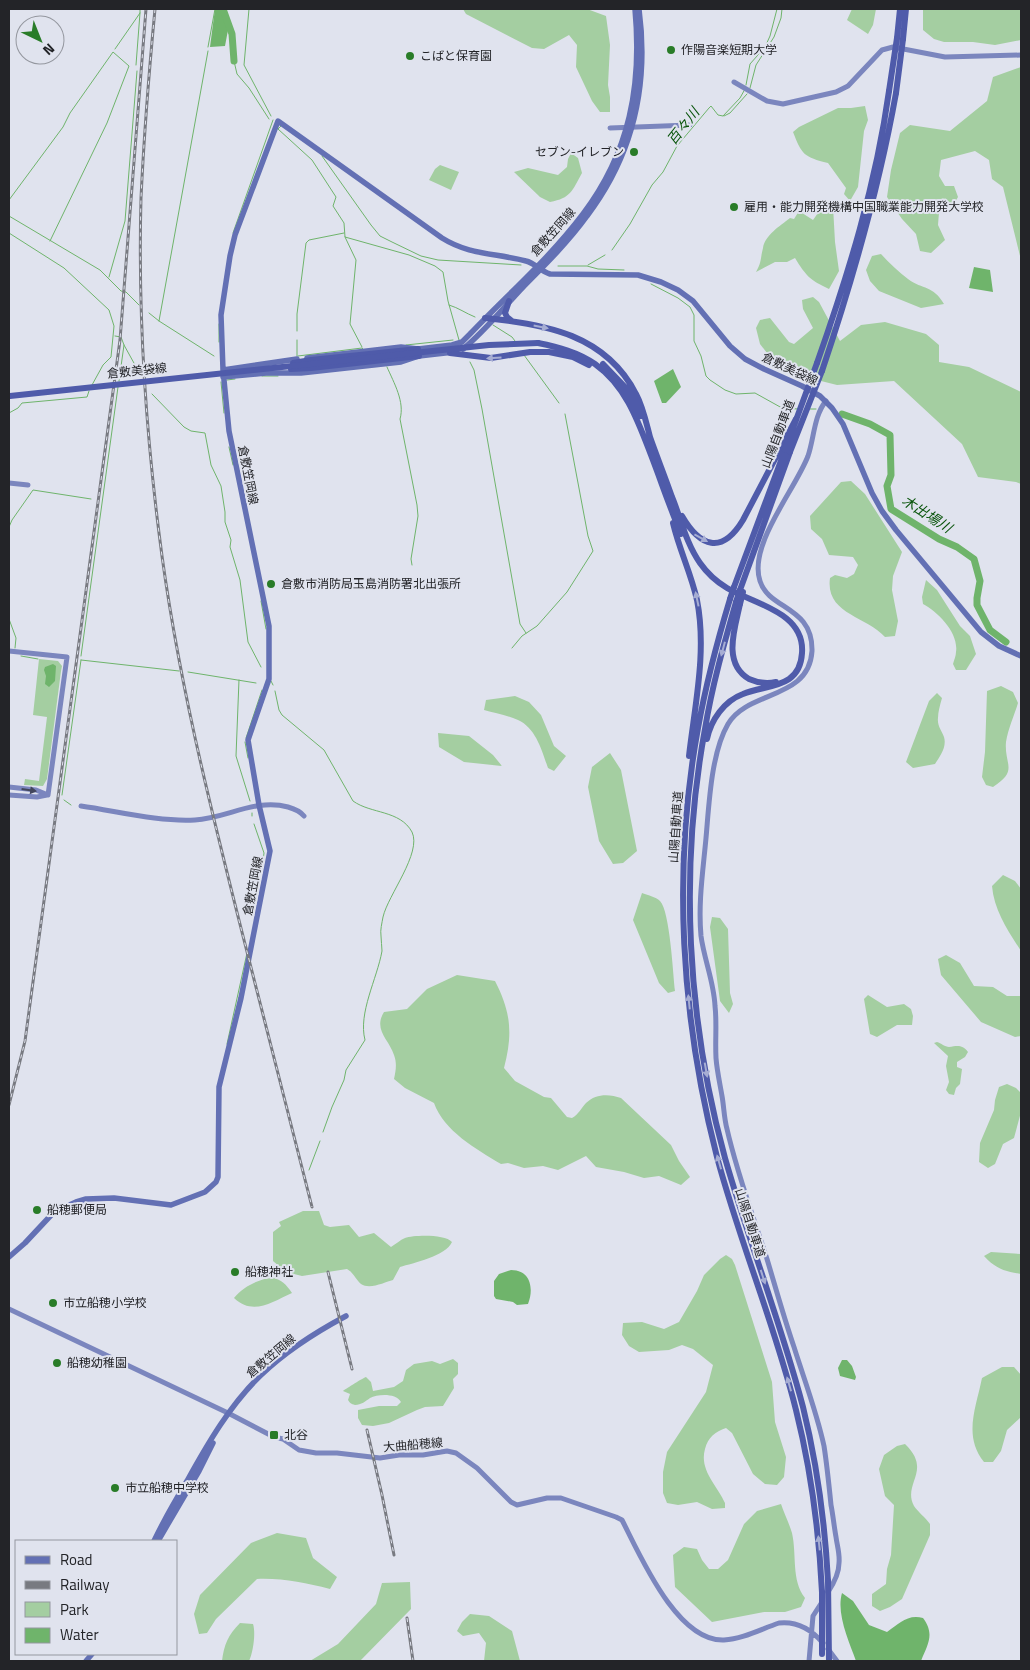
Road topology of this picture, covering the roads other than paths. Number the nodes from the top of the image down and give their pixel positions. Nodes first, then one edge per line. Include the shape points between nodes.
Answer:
1 (635, 9) edge
2 (639, 9) edge
3 (900, 9) edge
4 (906, 9) edge
5 (900, 39) junction
6 (1021, 55) edge
7 (734, 82) dead end
8 (892, 92) junction
9 (690, 125) dead end
10 (630, 127) junction
11 (610, 128) dead end
12 (538, 268) junction
13 (509, 301) junction
14 (485, 318) junction
15 (493, 319) junction
16 (514, 322) junction
17 (462, 342) junction
18 (538, 343) junction
19 (418, 349) junction
20 (460, 350) junction
21 (450, 353) junction
22 (419, 356) junction
23 (466, 356) junction
24 (267, 369) junction
25 (223, 370) junction
26 (223, 377) junction
27 (614, 382) junction
28 (9, 396) edge
29 (826, 401) junction
30 (651, 438) junction
31 (785, 450) junction
32 (9, 483) edge
33 (28, 485) dead end
34 (671, 501) junction
35 (739, 589) junction
36 (735, 602) junction
37 (9, 651) edge
38 (1021, 656) edge
39 (699, 768) junction
40 (9, 787) edge
41 (48, 794) junction
42 (9, 795) edge
43 (259, 805) junction
44 (80, 806) dead end
45 (304, 816) dead end
46 (686, 822) junction
47 (9, 1257) edge
48 (9, 1309) edge
49 (346, 1316) dead end
50 (228, 1413) junction
51 (221, 1425) junction
52 (154, 1540) edge
53 (159, 1540) edge
54 (812, 1632) junction
55 (822, 1658) edge
56 (809, 1661) edge
57 (829, 1661) edge
58 (837, 1661) edge

1 - 10 main road, 倉敷笠岡線 via 637,70
2 - 10 main road, 倉敷笠岡線 via 643,63
3 - 5 highway, 山陽自動車道
4 - 5 highway, 山陽自動車道
5 - 8 highway, 山陽自動車道, bridge
6 - 7 street via 945,57 893,47 882,50 848,86 836,92 783,104 767,101
8 - 31 highway, 山陽自動車道, bridge via 844,285
8 - 31 highway, 山陽自動車道, bridge via 882,166 850,287 822,371
9 - 10 street
10 - 11 street
10 - 12 main road, 倉敷笠岡線 via 619,162 601,196 575,232
12 - 13 main road
12 - 14 main road
12 - 25 main road, 倉敷笠岡線 via 528,261 469,251 450,243 278,121 231,250 221,316
12 - 29 main road, 倉敷美袋線 via 555,275 638,275 661,282 693,301 745,359
13 - 15 main road
13 - 16 highway via 505,313
14 - 15 highway
14 - 17 main road
15 - 16 highway
15 - 20 main road
16 -> 30 highway via 570,335 605,355 620,369 636,394
17 - 19 main road
17 - 20 highway
18 - 24 highway, bridge via 488,345
18 - 27 highway via 582,356 601,368
18 - 30 highway via 577,350 609,370 630,395
19 - 24 highway, bridge via 311,360
19 - 25 main road via 401,347
20 - 21 main road
20 - 23 highway
21 - 22 main road
21 - 23 highway
22 - 24 highway, bridge via 311,368
22 - 26 main road via 401,362 301,373
27 -> 23 highway via 572,357 549,352 491,358
24 - 28 highway, 倉敷美袋線, bridge
25 - 26 main road, 倉敷笠岡線
26 - 43 main road, 倉敷笠岡線 via 231,439 269,626 269,680 248,740
27 - 34 highway via 636,416
29 - 38 main road, 倉敷美袋線 via 843,424 872,493 896,530 981,632 999,646
29 - 54 street via 820,410 800,476 770,526 757,569 765,591 792,610 805,624 812,649 810,659 796,682 739,711 725,731 710,791 700,898 702,938 715,1003 717,1068 727,1130 824,1448 840,1559 834,1582 813,1616
30 - 34 highway
34 -> 31 highway via 698,538 710,542 725,540 740,526
31 - 35 highway, 山陽自動車道
31 - 35 highway, 山陽自動車道 via 762,528
32 - 33 street
34 - 36 highway via 690,555 708,578 729,594 778,617 794,634 798,655 792,670 784,678 762,683 739,670 732,646
34 - 39 highway via 690,546 706,570 725,587 786,618 797,631 802,647 799,666 787,680 742,694 721,709 709,730
46 -> 34 highway via 701,630 694,585 675,530
35 - 36 highway, bridge
35 - 36 highway, 山陽自動車道, bridge
36 -> 39 highway, 山陽自動車道 via 712,690
36 - 46 highway, 山陽自動車道 via 712,664 699,721
37 - 41 street via 67,657
39 -> 57 highway, 山陽自動車道, bridge via 690,896 700,1032 725,1156 809,1433 821,1500 828,1581
40 -> 41 street
41 - 42 street via 37,798
43 - 44 street via 194,820 156,818
43 - 45 street via 287,807 299,810
43 - 47 main road, 倉敷笠岡線 via 270,851 219,1087 219,1172 216,1182 205,1192 171,1205 114,1198 76,1202 54,1212
55 -> 46 highway, 山陽自動車道, bridge via 822,1592 814,1503 802,1435 718,1159 692,1033 685,954
48 - 50 street, 大曲船穂線
49 - 50 main road, 倉敷笠岡線 via 273,1365
50 - 51 main road, 倉敷笠岡線
50 - 54 street, 大曲船穂線 via 299,1450 316,1453 380,1458 447,1451 456,1453 517,1505 562,1498 622,1520 662,1596 703,1634 724,1640 785,1622 806,1627
51 - 52 main road, 倉敷笠岡線 via 200,1456
51 - 53 main road, 倉敷笠岡線 via 199,1471
54 - 56 street
54 - 58 street, 大曲船穂線

